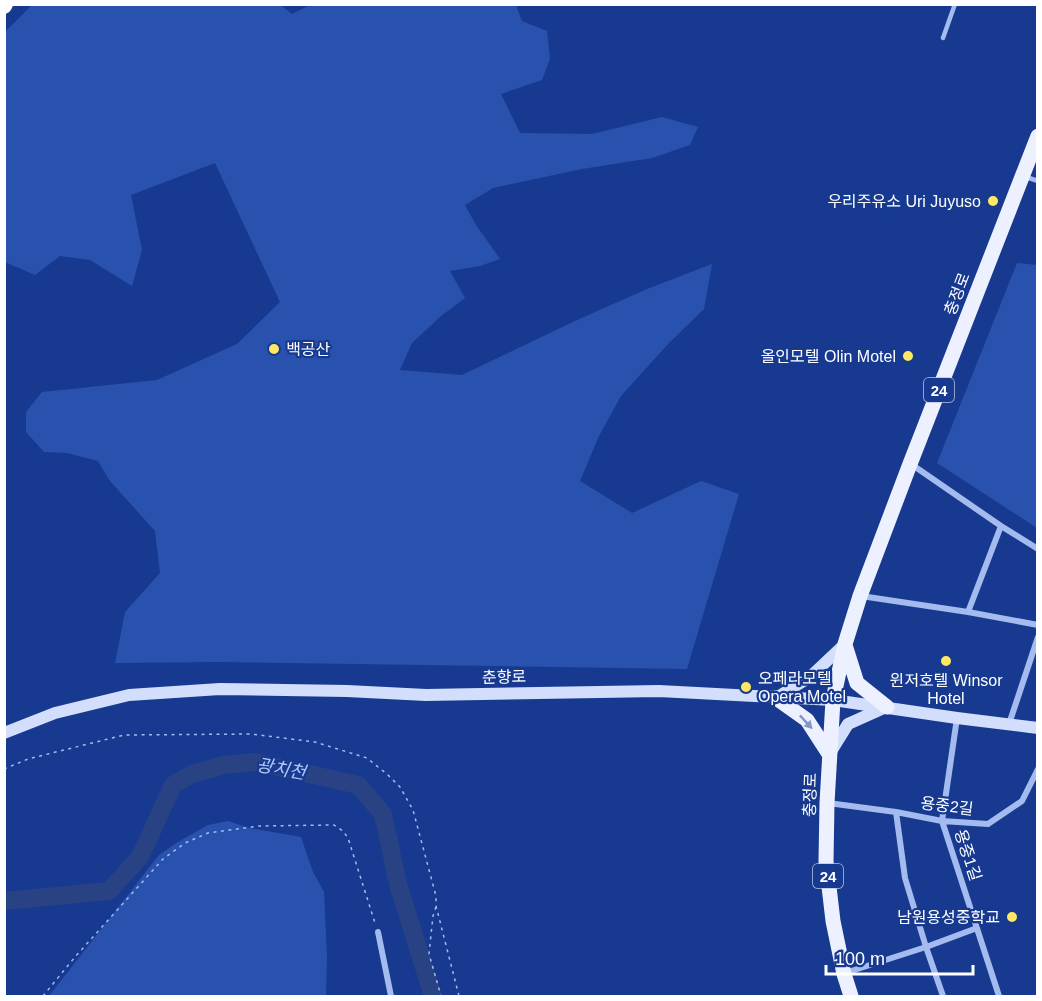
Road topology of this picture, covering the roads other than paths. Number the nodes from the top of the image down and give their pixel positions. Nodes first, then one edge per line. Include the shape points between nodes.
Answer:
1 (955, 4) edge
2 (943, 38) dead end
3 (1038, 136) edge
4 (1022, 175) junction
5 (1038, 181) edge
6 (910, 464) junction
7 (1001, 526) junction
8 (1038, 549) edge
9 (860, 596) junction
10 (968, 612) junction
11 (1038, 626) edge
12 (1038, 637) edge
13 (845, 644) junction
14 (776, 698) junction
15 (833, 700) junction
16 (886, 707) junction
17 (957, 718) junction
18 (1009, 724) junction
19 (1038, 728) edge
20 (4, 733) edge
21 (829, 754) junction
22 (1038, 769) edge
23 (827, 803) junction
24 (896, 812) junction
25 (942, 821) junction
26 (977, 928) junction
27 (378, 932) road end
28 (926, 947) junction
29 (844, 974) junction
30 (391, 996) edge
31 (851, 996) edge
32 (943, 996) edge
33 (999, 996) edge

1 - 2 lane
3 - 4 main road, 충정로 / 24
4 - 5 lane
4 - 6 main road, 충정로 / 24
6 - 7 street
6 - 9 main road, 충정로 / 24
7 - 8 street
7 - 10 street
9 - 10 street
9 - 13 main road, 충정로 / 24
10 - 11 street
12 - 18 street
13 - 14 street via 810,677
13 - 15 main road, 충정로 / 24
13 - 16 main road via 857,683
14 - 15 street, 춘향로
14 - 20 street, 춘향로 via 659,691 426,695 220,689 129,695 56,713
14 -> 21 main road via 807,720
15 - 16 street, 춘향로
15 - 21 main road, 충정로 / 24
16 - 17 street, 춘향로
16 - 21 street via 848,724
17 - 18 street, 춘향로
17 - 25 street, 용중1길
18 - 19 street, 춘향로
21 - 23 main road, 충정로 / 24
22 - 25 street, 용중2길 via 1022,801 988,824
23 - 24 street, 용중2길
23 - 29 main road, 충정로 / 24 via 826,861
24 - 25 street, 용중2길
24 - 28 street via 905,878
25 - 26 street, 용중1길
26 - 28 street
26 - 33 street, 용중1길
27 - 30 street
28 - 29 street
28 - 32 street
29 - 31 main road, 충정로 / 24

